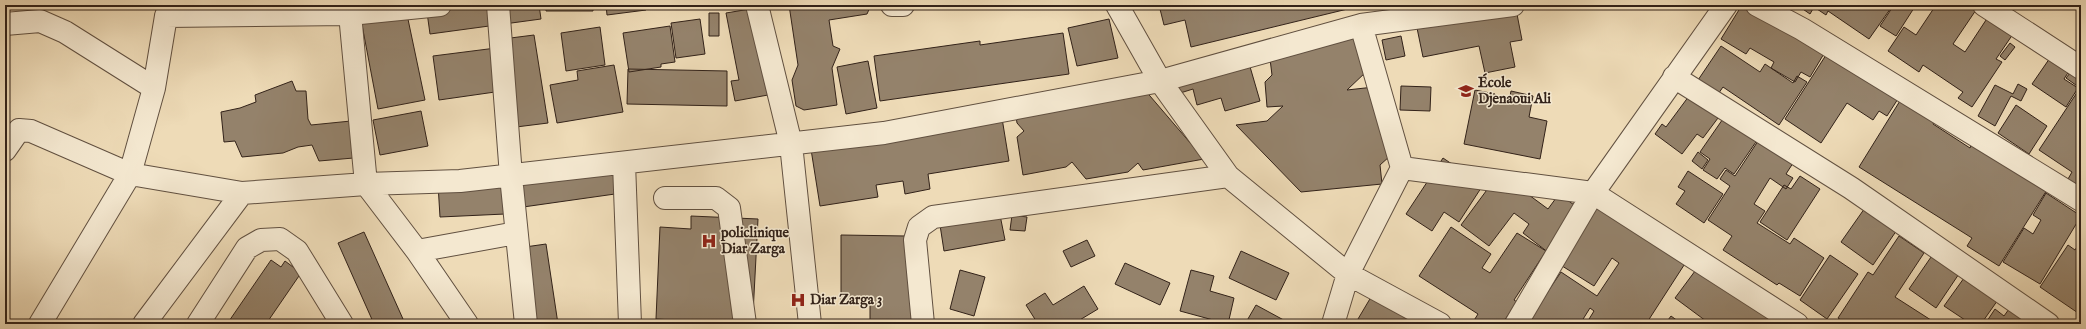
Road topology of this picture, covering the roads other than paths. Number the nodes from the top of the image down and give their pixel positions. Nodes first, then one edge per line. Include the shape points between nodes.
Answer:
1 (440, 5) edge
2 (498, 5) edge
3 (757, 5) edge
4 (892, 5) edge
5 (903, 5) edge
6 (1117, 5) edge
7 (1513, 5) edge
8 (1726, 5) edge
9 (1757, 5) edge
10 (1984, 5) edge
11 (349, 10) edge
12 (168, 11) edge
13 (2002, 11) edge
14 (5, 24) edge
15 (1361, 25) junction
16 (2081, 68) edge
17 (1674, 77) junction
18 (1160, 81) junction
19 (154, 88) junction
20 (791, 144) junction
21 (5, 150) edge
22 (624, 163) junction
23 (1402, 168) junction
24 (130, 174) junction
25 (511, 176) junction
26 (1228, 176) junction
27 (366, 184) junction
28 (242, 192) junction
29 (1593, 193) junction
30 (665, 198) dead end
31 (2081, 200) edge
32 (516, 233) junction
33 (417, 251) junction
34 (1348, 274) junction
35 (40, 324) edge
36 (144, 324) edge
37 (198, 324) edge
38 (342, 324) edge
39 (467, 324) edge
40 (526, 324) edge
41 (630, 324) edge
42 (745, 324) edge
43 (810, 324) edge
44 (923, 324) edge
45 (1333, 324) edge
46 (1440, 324) edge
47 (1516, 324) edge
48 (1795, 324) edge
49 (2048, 324) edge

1 - 11 street
2 - 25 street
3 - 20 street
4 - 5 street
6 - 18 street
7 - 15 street
8 - 17 street
9 - 31 street via 1802,29
10 - 13 street
11 - 12 street
11 - 27 street
12 - 19 street
13 - 16 street
14 - 19 street via 40,20 65,32
15 - 18 street
15 - 23 street
17 - 29 street
17 - 49 street via 1851,188
18 - 20 street via 884,133
18 - 26 street
19 - 24 street
20 - 22 street
20 - 43 street
21 - 24 street via 19,130 31,131
22 - 25 street
22 - 41 street
23 - 29 street
23 - 34 street
24 - 28 street
24 - 35 street
25 - 27 street via 460,181
25 - 32 street
26 - 34 street
26 - 44 street via 933,217 919,227 915,240
27 - 28 street
27 - 33 street
28 - 36 street
29 - 47 street
29 - 48 street
30 - 42 street via 716,198 729,208
32 - 33 street
32 - 40 street
33 - 39 street
34 - 45 street
34 - 46 street
37 - 38 street via 247,248 261,240 280,239 297,251

